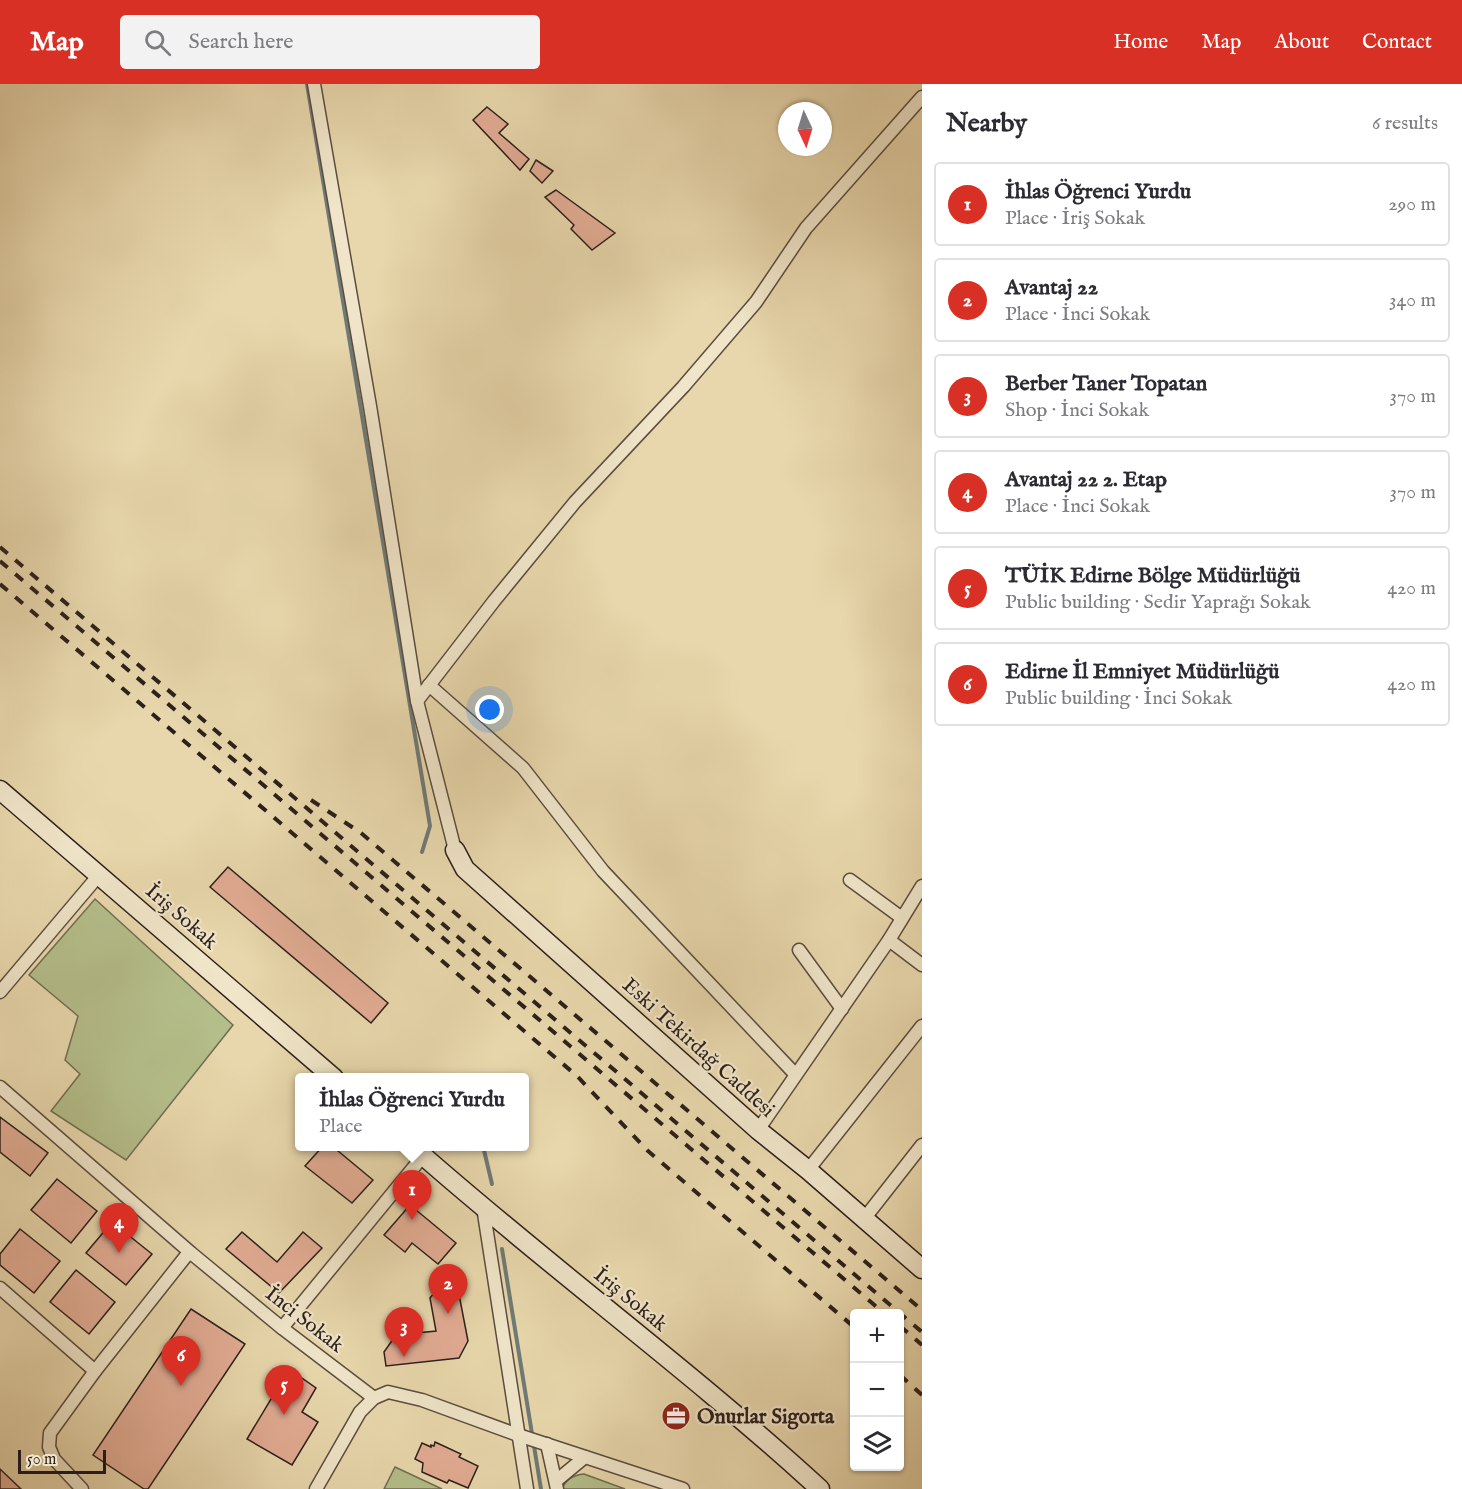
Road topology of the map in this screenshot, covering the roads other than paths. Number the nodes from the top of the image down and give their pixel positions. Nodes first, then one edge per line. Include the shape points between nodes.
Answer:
1 (314, 84) edge
2 (922, 97) edge
3 (429, 685) junction
4 (417, 700) junction
5 (0, 790) edge
6 (454, 850) joint
7 (99, 874) junction
8 (850, 880) dead end
9 (922, 886) edge
10 (902, 918) junction
11 (888, 940) junction
12 (799, 950) dead end
13 (922, 965) edge
14 (0, 992) edge
15 (842, 1009) junction
16 (922, 1026) edge
17 (329, 1073) edge
18 (795, 1074) junction
19 (0, 1087) edge
20 (758, 1130) junction
21 (922, 1145) edge
22 (418, 1151) edge
23 (808, 1170) junction
24 (483, 1207) junction
25 (864, 1219) junction
26 (191, 1253) junction
27 (922, 1269) edge
28 (0, 1288) edge
29 (282, 1328) junction
30 (95, 1371) junction
31 (374, 1398) junction
32 (518, 1435) junction
33 (547, 1444) junction
34 (585, 1457) junction
35 (556, 1485) edge
36 (82, 1489) edge
37 (316, 1489) edge
38 (527, 1489) edge
39 (683, 1489) edge
40 (820, 1489) edge

1 - 4 street
2 - 3 street via 806,228 756,302 575,502
3 - 4 street
3 - 18 street via 523,768 603,871
4 - 6 street
5 - 7 main road, İriş Sokak
6 - 20 main road, Eski Tekirdağ Caddesi via 465,869
7 - 14 street
7 - 17 main road, İriş Sokak
8 - 10 street
9 - 10 street
10 - 11 street
11 - 13 street
11 - 15 street
12 - 15 street
15 - 18 street
16 - 23 street
18 - 20 street
19 - 26 street, İnci Sokak
20 - 23 main road, Eski Tekirdağ Caddesi
21 - 25 street
22 - 24 main road, İriş Sokak
22 - 29 street
23 - 25 main road, Eski Tekirdağ Caddesi
24 - 32 street
24 - 40 main road, İriş Sokak
25 - 27 main road, Eski Tekirdağ Caddesi
26 - 29 street, İnci Sokak
26 - 30 street
28 - 30 street
29 - 31 street, İnci Sokak
30 - 36 street via 50,1433 49,1447 54,1460
31 - 32 street via 388,1392 422,1400
31 - 37 street via 360,1412
32 - 33 street
32 - 38 street
33 - 34 street
33 - 35 street
34 - 35 street
34 - 39 street

